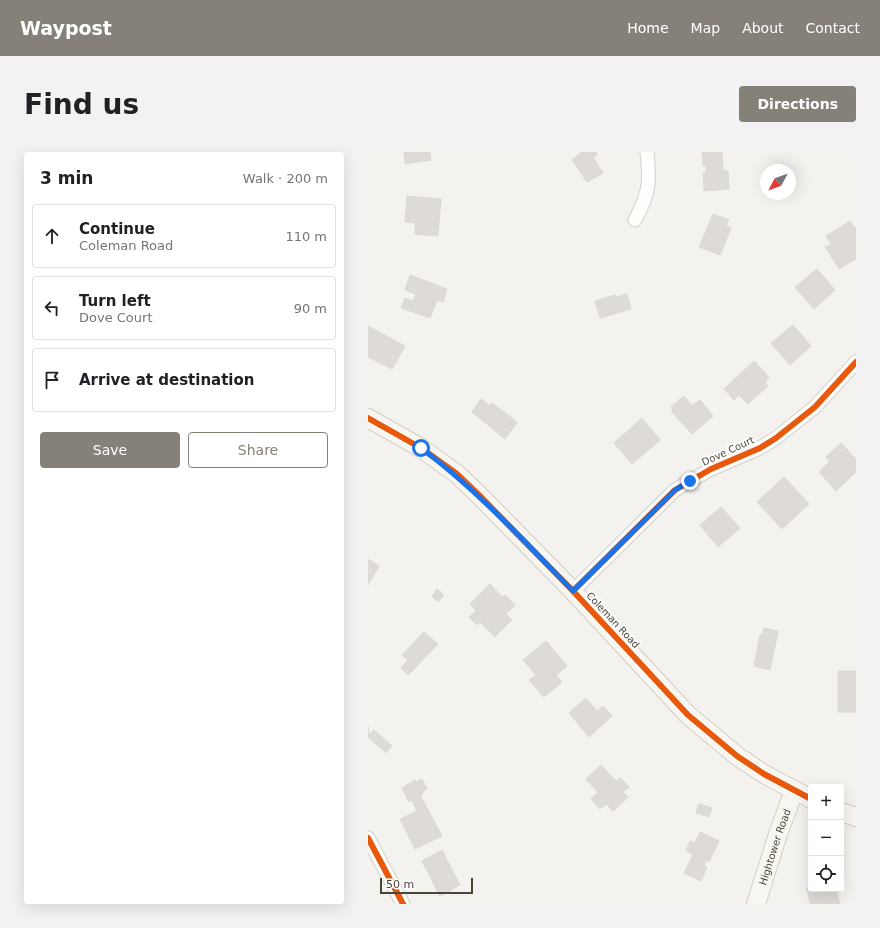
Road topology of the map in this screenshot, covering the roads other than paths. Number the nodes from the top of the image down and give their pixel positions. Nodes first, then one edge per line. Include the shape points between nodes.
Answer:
1 (647, 152) edge
2 (635, 220) dead end
3 (856, 362) edge
4 (368, 418) edge
5 (573, 591) junction
6 (794, 791) junction
7 (808, 798) edge
8 (844, 813) edge
9 (856, 817) edge
10 (368, 838) edge
11 (402, 904) edge
12 (756, 904) edge

1 - 2 street via 650,180 646,201
3 - 5 street, Dove Court via 814,407 776,438 760,448 711,469 675,490
4 - 5 street, Coleman Road via 421,448 456,474 494,509
5 - 6 street, Coleman Road via 688,716 737,756
6 - 7 street, Coleman Road
6 - 12 street, Hightower Road
8 - 9 street
10 - 11 street

